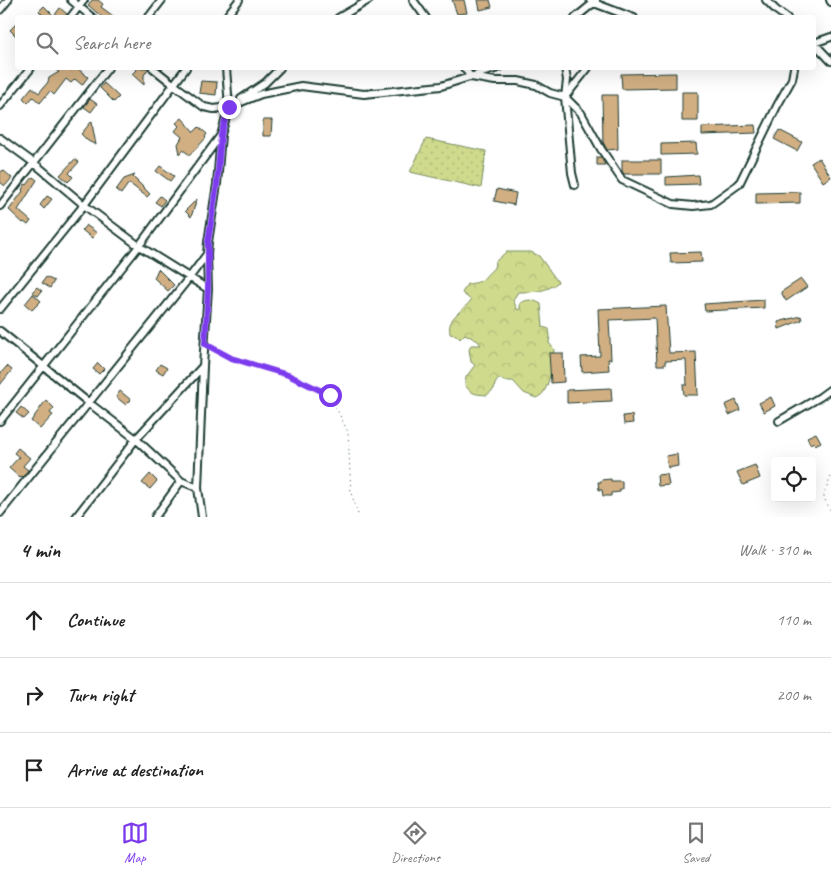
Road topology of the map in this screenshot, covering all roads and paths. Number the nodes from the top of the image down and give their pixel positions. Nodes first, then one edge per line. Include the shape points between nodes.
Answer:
1 (8, 0) edge
2 (71, 0) edge
3 (84, 0) edge
4 (162, 0) edge
5 (239, 0) edge
6 (369, 0) edge
7 (413, 0) edge
8 (766, 0) edge
9 (594, 1) edge
10 (79, 6) junction
11 (0, 10) edge
12 (72, 15) edge
13 (90, 15) edge
14 (150, 15) edge
15 (227, 15) edge
16 (343, 15) edge
17 (424, 15) edge
18 (578, 15) edge
19 (627, 15) edge
20 (784, 15) edge
21 (831, 37) edge
22 (816, 42) edge
23 (816, 45) edge
24 (831, 61) edge
25 (29, 70) edge
26 (106, 70) edge
27 (156, 70) edge
28 (184, 70) edge
29 (226, 70) edge
30 (278, 70) edge
31 (466, 70) edge
32 (492, 70) edge
33 (565, 70) edge
34 (586, 70) edge
35 (794, 70) edge
36 (471, 77) junction
37 (173, 84) junction
38 (565, 97) junction
39 (0, 106) edge
40 (229, 107) junction
41 (221, 135) junction
42 (0, 138) edge
43 (34, 163) junction
44 (575, 185) dead end
45 (84, 205) junction
46 (0, 206) edge
47 (140, 246) junction
48 (207, 254) junction
49 (189, 278) junction
50 (208, 289) junction
51 (0, 309) edge
52 (0, 330) edge
53 (205, 344) junction
54 (44, 366) junction
55 (203, 366) junction
56 (831, 389) edge
57 (88, 403) junction
58 (0, 421) edge
59 (779, 421) dead end
60 (136, 439) junction
61 (831, 477) edge
62 (181, 481) junction
63 (198, 488) junction
64 (831, 511) edge
65 (0, 513) edge
66 (76, 517) edge
67 (155, 517) edge
68 (202, 517) edge
69 (359, 517) edge

1 - 11 street
2 - 10 street
3 - 10 street
4 - 14 street
5 - 15 street
6 - 16 street
7 - 17 street
8 - 20 street
9 - 18 street
9 - 19 street
10 - 12 street
10 - 13 street
21 - 22 street
23 - 24 street
25 - 39 street
26 - 43 street
27 - 37 street
28 - 37 street
29 - 40 street
30 - 40 street via 265,83
31 - 36 street
32 - 36 street
33 - 38 street
34 - 38 street
35 - 38 street via 738,184 711,204 673,204 622,180 600,149 581,113
36 - 38 street via 518,81
36 - 40 street via 441,86 364,94 301,86 261,94
37 - 40 street via 204,107
37 - 45 street
38 - 44 street
40 - 41 street
41 - 47 street
41 - 48 street
42 - 43 street
43 - 45 street
43 - 46 street
45 - 47 street
45 - 51 street
47 - 49 street
47 - 54 street
48 - 49 street
48 - 50 street
49 - 50 street
49 - 57 street
50 - 53 street
52 - 54 street
53 - 55 street
53 - 69 path via 231,358 288,375 330,395 348,432 351,493
54 - 57 street
54 - 58 street
55 - 60 street
55 - 63 street
56 - 59 street
57 - 60 street
57 - 65 street
60 - 62 street
60 - 66 street
61 - 64 path via 824,498
62 - 63 street
62 - 67 street
63 - 68 street

